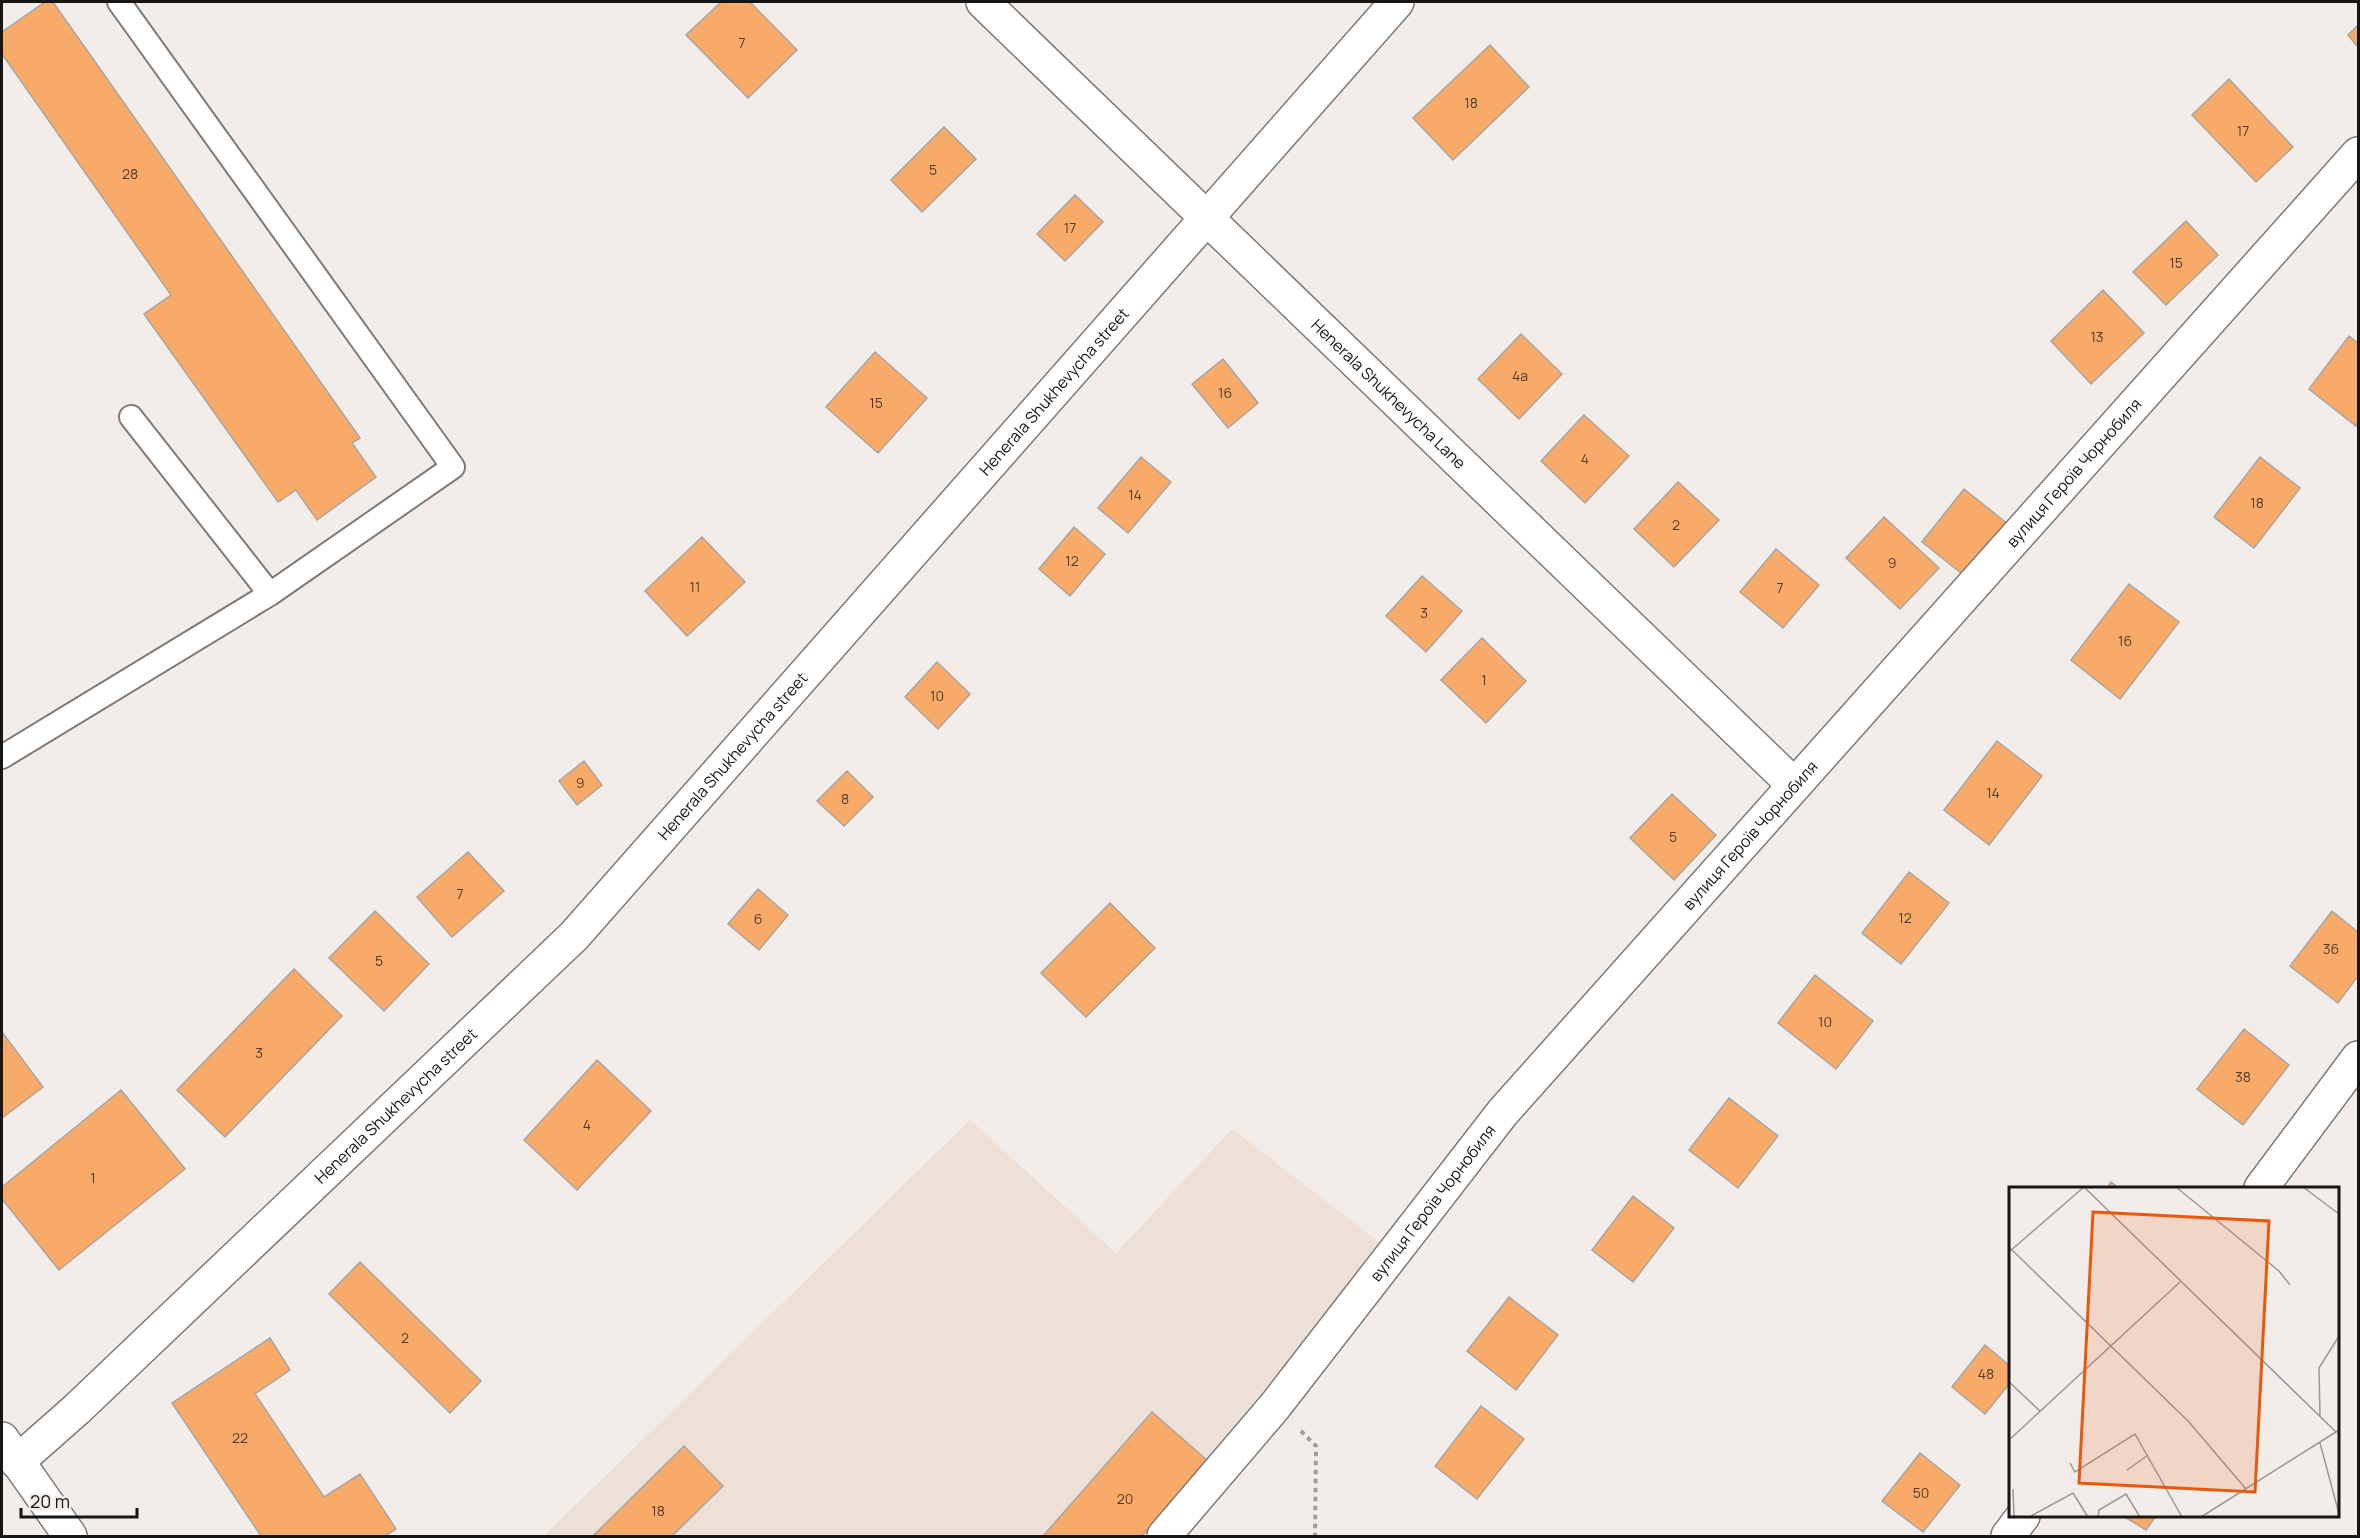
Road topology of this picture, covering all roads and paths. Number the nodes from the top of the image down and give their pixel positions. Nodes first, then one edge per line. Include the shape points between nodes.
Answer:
1 (119, 2) edge
2 (983, 2) edge
3 (1398, 2) edge
4 (2358, 154) edge
5 (1206, 219) junction
6 (131, 417) dead end
7 (270, 594) junction
8 (2, 757) edge
9 (1794, 785) junction
10 (2358, 1058) edge
11 (2261, 1187) edge
12 (1275, 1406) junction
13 (9, 1450) edge
14 (2022, 1517) edge
15 (70, 1536) edge
16 (1164, 1536) edge
17 (1316, 1536) edge
18 (2008, 1536) edge

1 - 7 lane via 453,466
2 - 5 street, Henerala Shukhevycha Lane
3 - 5 street, Henerala Shukhevycha street
4 - 9 street, вулиця Героїв Чорнобиля
5 - 9 street, Henerala Shukhevycha Lane
5 - 13 street, Henerala Shukhevycha street via 574,936 77,1409
6 - 7 lane
7 - 8 lane
9 - 12 street, вулиця Героїв Чорнобиля via 1503,1112
10 - 11 street
12 - 16 street, вулиця Героїв Чорнобиля
12 - 17 path via 1316,1446
13 - 15 street
14 - 18 street

